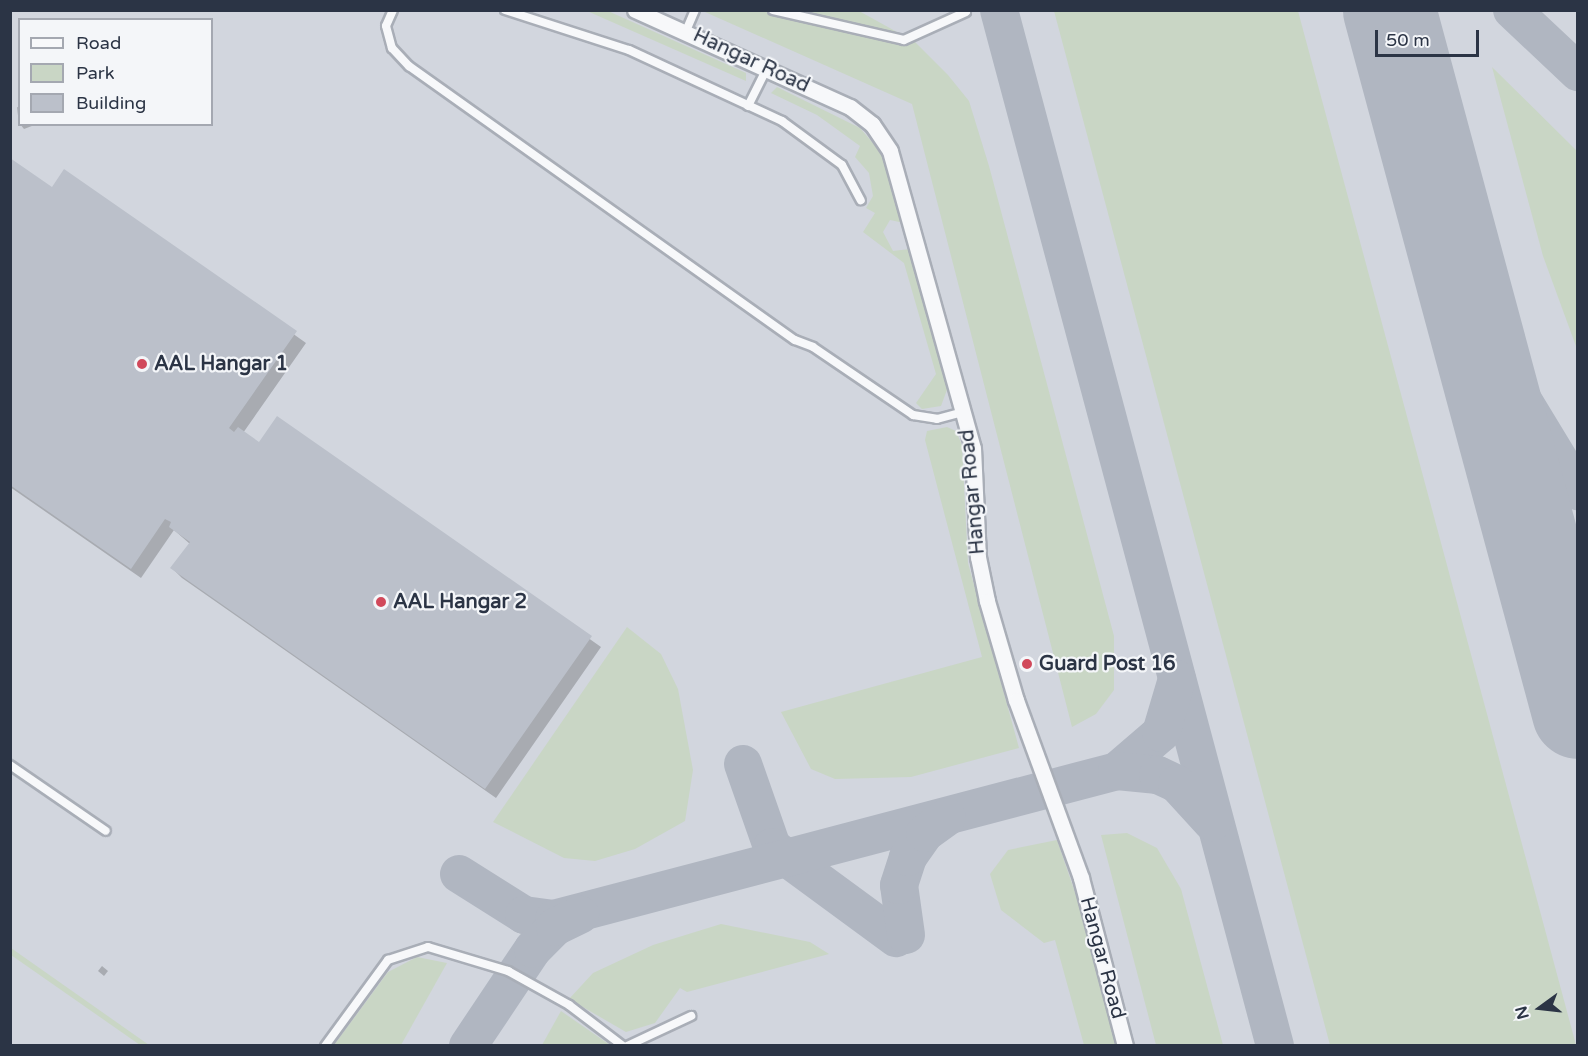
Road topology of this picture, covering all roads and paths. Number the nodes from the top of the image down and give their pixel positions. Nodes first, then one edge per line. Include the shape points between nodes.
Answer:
1 (393, 10) edge
2 (505, 10) edge
3 (635, 10) edge
4 (695, 10) edge
5 (773, 10) edge
6 (966, 12) dead end
7 (686, 31) junction
8 (767, 68) junction
9 (748, 106) junction
10 (861, 200) dead end
11 (964, 412) junction
12 (10, 765) edge
13 (106, 831) dead end
14 (691, 1016) dead end
15 (325, 1046) edge
16 (623, 1046) edge
17 (627, 1046) edge
18 (1125, 1046) edge

1 - 11 lane via 386,26 392,48 410,66 795,340 813,347 913,415 937,419
2 - 9 lane via 629,50
3 - 7 street, Hangar Road
4 - 7 lane
5 - 6 lane via 904,40
7 - 8 street, Hangar Road
8 - 9 lane
8 - 11 street, Hangar Road via 850,107 872,124 890,151
9 - 10 lane via 782,121 842,165
11 - 18 street, Hangar Road via 973,448 978,557 987,601 1016,700 1081,878
12 - 13 lane
14 - 17 lane
15 - 16 lane via 388,960 428,947 508,971 569,1005

